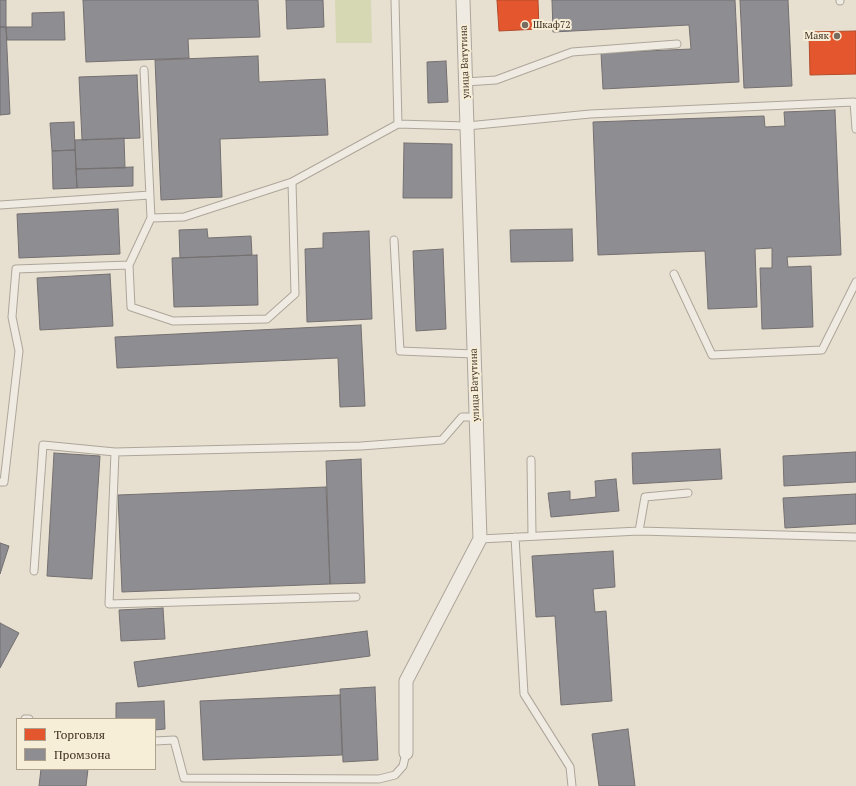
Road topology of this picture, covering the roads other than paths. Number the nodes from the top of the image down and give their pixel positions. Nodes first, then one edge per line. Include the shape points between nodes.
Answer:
1 (395, 0) edge
2 (463, 0) edge
3 (677, 44) dead end
4 (144, 70) dead end
5 (465, 82) junction
6 (398, 124) junction
7 (467, 126) junction
8 (856, 129) edge
9 (292, 182) junction
10 (150, 196) junction
11 (0, 205) edge
12 (151, 218) junction
13 (394, 240) dead end
14 (129, 265) junction
15 (674, 274) dead end
16 (856, 282) edge
17 (474, 354) junction
18 (476, 417) junction
19 (115, 452) junction
20 (531, 460) dead end
21 (0, 482) edge
22 (688, 492) dead end
23 (639, 531) junction
24 (532, 536) junction
25 (515, 537) junction
26 (856, 537) edge
27 (480, 539) junction
28 (34, 571) dead end
29 (356, 597) dead end
30 (156, 741) edge
31 (406, 753) joint
32 (572, 786) edge

1 - 6 lane
2 - 5 street, улица Ватутина
3 - 5 lane via 572,52 496,80
4 - 10 lane
5 - 7 street, улица Ватутина
6 - 7 lane
6 - 9 lane
7 - 8 lane via 590,114 854,102
7 - 17 street, улица Ватутина
9 - 12 lane via 184,217
9 - 14 lane via 294,294 267,319 173,321 131,307
10 - 11 lane
10 - 12 lane
12 - 14 lane
13 - 17 lane via 400,351
14 - 21 lane via 16,268 12,317 19,351 4,482
15 - 16 lane via 712,355 822,350
17 - 18 street, улица Ватутина
18 - 19 lane via 462,417 442,440 362,446
18 - 27 street, улица Ватутина
19 - 28 lane via 43,445
19 - 29 lane via 109,604
20 - 24 lane
22 - 23 lane via 645,497
23 - 24 lane
23 - 26 lane
24 - 25 lane
25 - 27 lane
25 - 32 lane via 524,694 570,766
27 - 31 street, улица Ватутина via 406,681
30 - 31 lane via 174,740 184,778 379,780 396,775 404,766

